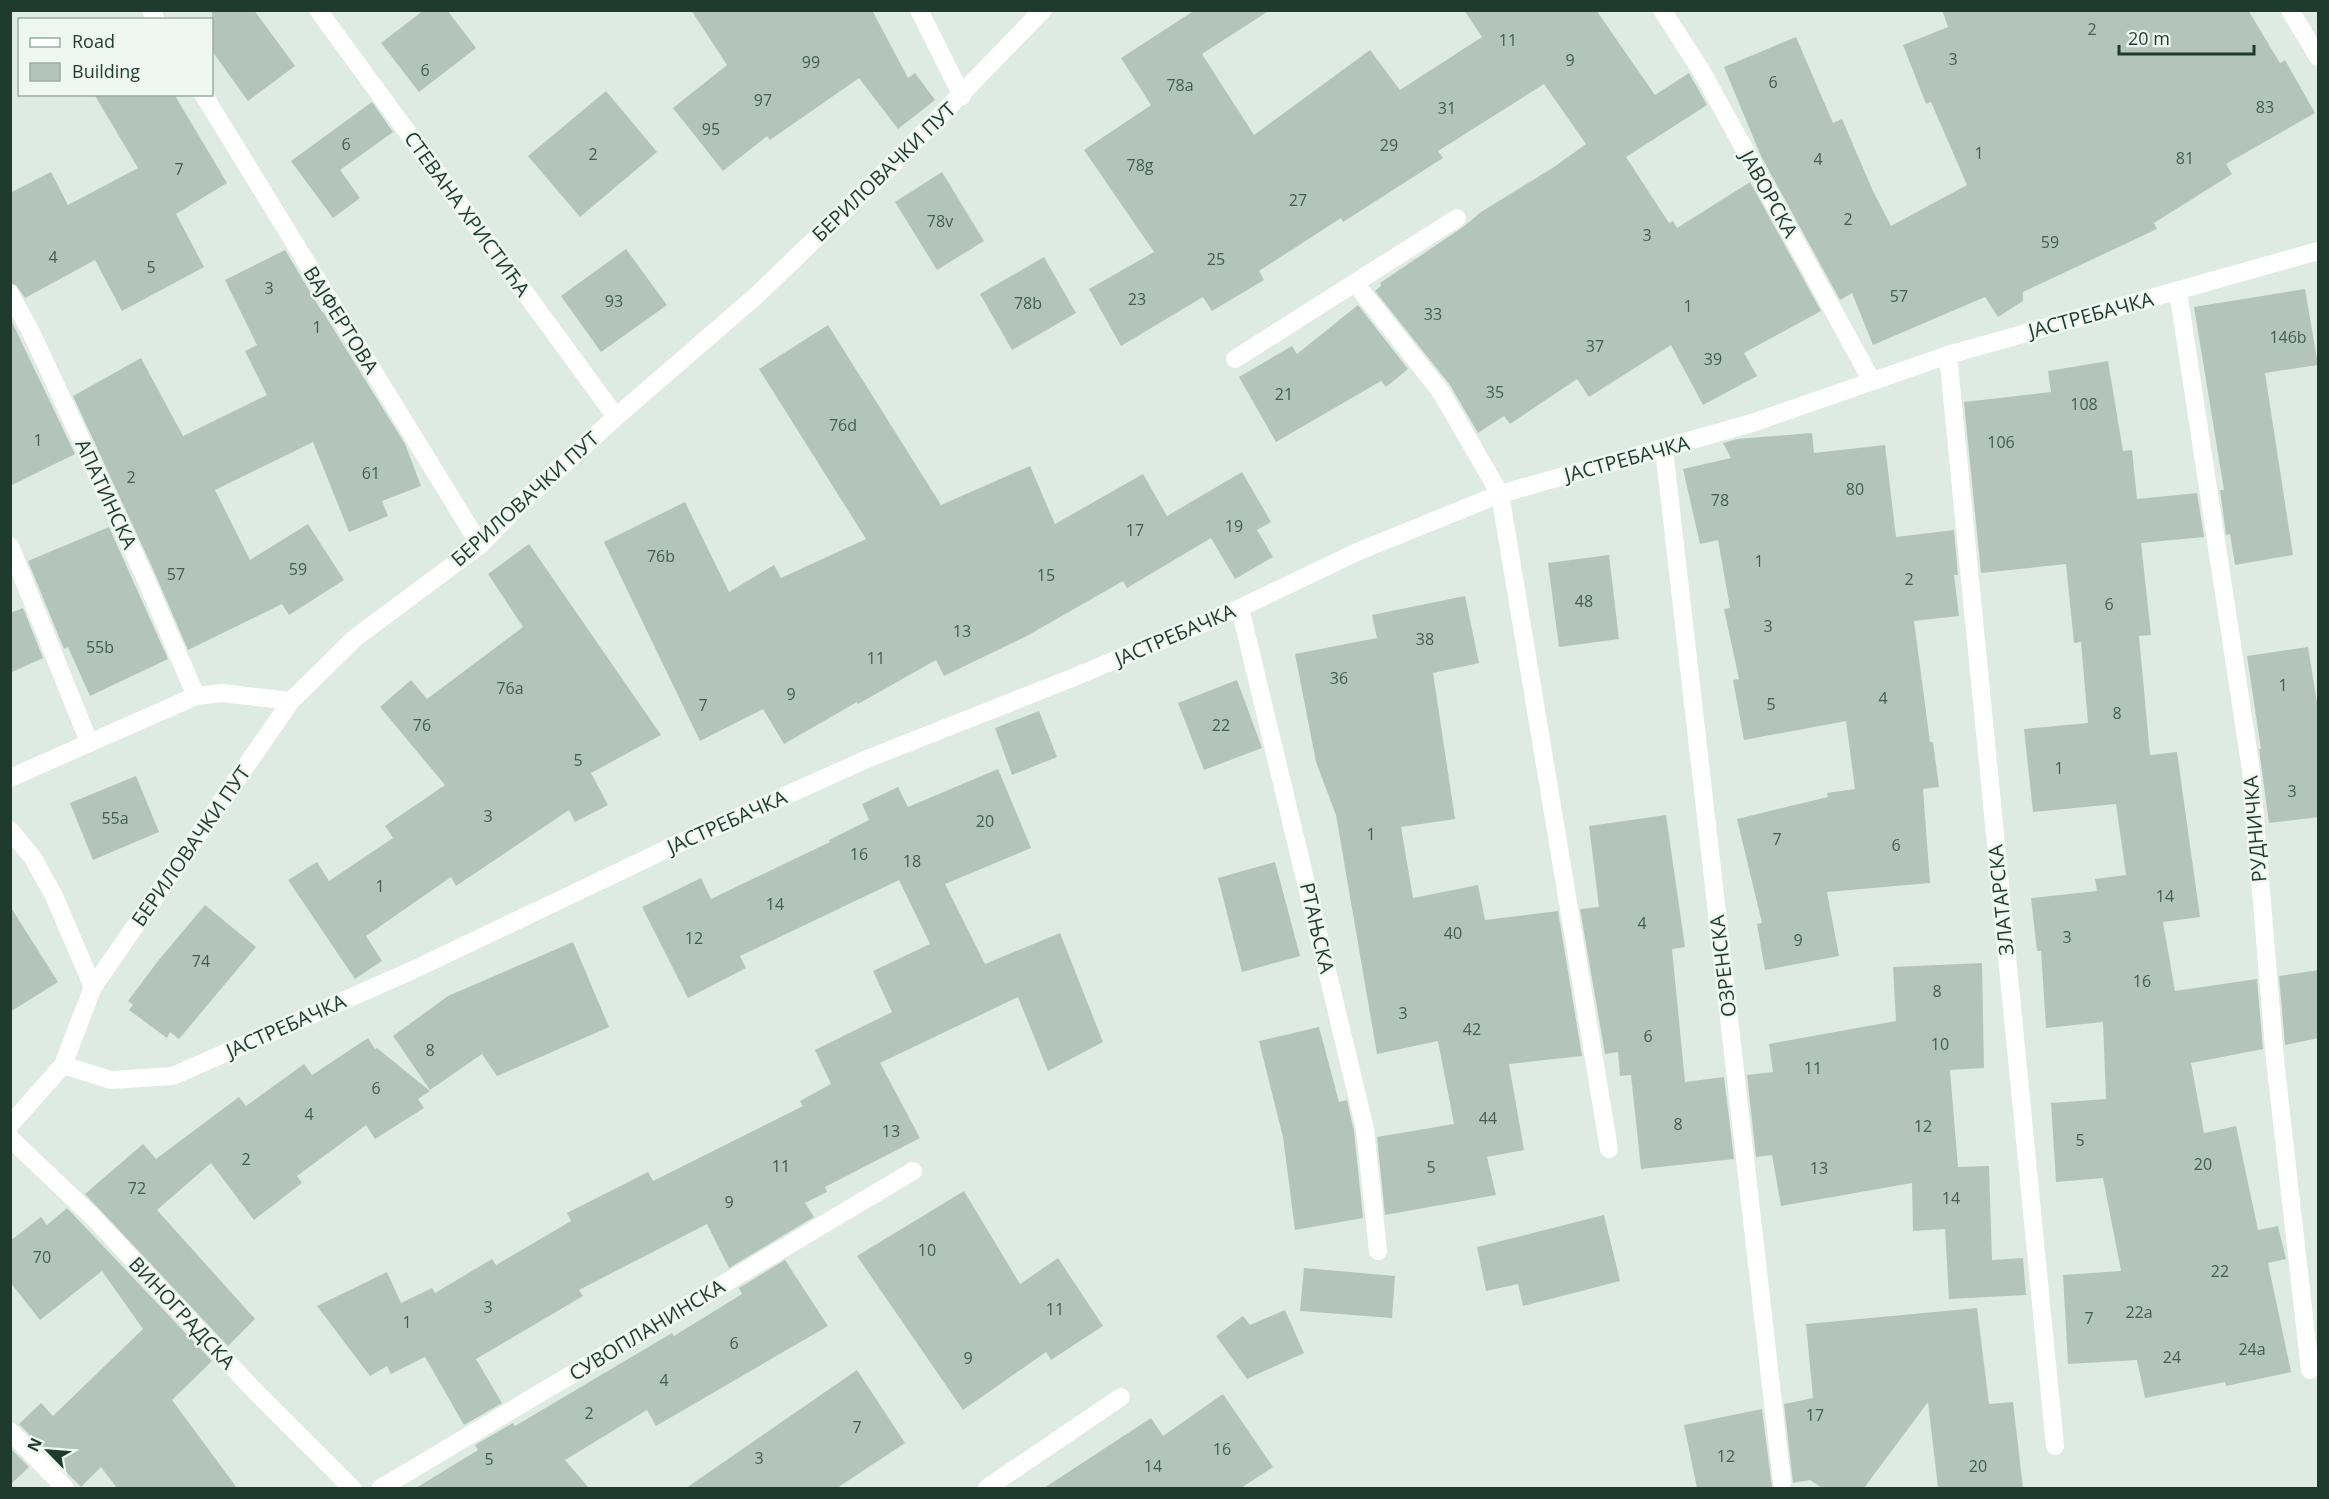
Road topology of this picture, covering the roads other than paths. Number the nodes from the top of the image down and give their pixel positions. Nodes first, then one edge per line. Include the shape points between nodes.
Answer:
1 (318, 10) edge
2 (919, 10) edge
3 (1043, 10) edge
4 (1662, 10) edge
5 (2290, 10) edge
6 (2319, 57) edge
7 (203, 96) edge
8 (962, 96) junction
9 (1457, 218) dead end
10 (2319, 251) edge
11 (1355, 284) junction
12 (2178, 291) junction
13 (10, 294) edge
14 (1948, 355) junction
15 (1235, 359) dead end
16 (1872, 381) junction
17 (616, 417) junction
18 (1664, 449) junction
19 (1500, 494) junction
20 (480, 544) junction
21 (10, 546) edge
22 (1240, 608) junction
23 (196, 696) junction
24 (291, 701) junction
25 (89, 742) junction
26 (10, 778) edge
27 (10, 830) edge
28 (93, 987) junction
29 (63, 1065) junction
30 (10, 1125) edge
31 (10, 1138) edge
32 (1609, 1149) dead end
33 (913, 1171) dead end
34 (1377, 1251) dead end
35 (2310, 1370) dead end
36 (1121, 1397) dead end
37 (10, 1431) edge
38 (2055, 1446) dead end
39 (1782, 1482) dead end
40 (65, 1488) edge
41 (352, 1488) edge
42 (381, 1488) edge
43 (987, 1488) edge

1 - 17 street, СТЕВАНА ХРИСТИЋА
2 - 8 street
3 - 8 street, БЕРИЛОВАЧКИ ПУТ
4 - 16 street, ЈАВОРСКА via 1702,72
5 - 6 street
7 - 20 street, ВАЈФЕРТОВА
8 - 17 street, БЕРИЛОВАЧКИ ПУТ via 757,295
9 - 11 street
10 - 12 street, ЈАСТРЕБАЧКА
11 - 15 street
11 - 19 street via 1441,392
12 - 14 street, ЈАСТРЕБАЧКА
12 - 35 street, РУДНИЧКА via 2251,770 2275,1060
13 - 23 street, АПАТИНСКА via 143,573
14 - 16 street, ЈАСТРЕБАЧКА
14 - 38 street, ЗЛАТАРСКА
16 - 18 street, ЈАСТРЕБАЧКА
17 - 20 street, БЕРИЛОВАЧКИ ПУТ
18 - 19 street, ЈАСТРЕБАЧКА
18 - 39 street, ОЗРЕНСКА
19 - 22 street, ЈАСТРЕБАЧКА via 1357,552
19 - 32 street
20 - 24 street, БЕРИЛОВАЧКИ ПУТ via 355,638
21 - 25 street
22 - 29 street, ЈАСТРЕБАЧКА via 867,759 670,847 402,975 173,1076 111,1080
22 - 34 street, РТАЊСКА via 1365,1129
23 - 24 street via 222,693
23 - 25 street
24 - 28 street, БЕРИЛОВАЧКИ ПУТ
25 - 26 street
27 - 28 street via 33,858 54,896
28 - 29 street, БЕРИЛОВАЧКИ ПУТ
29 - 30 street, БЕРИЛОВАЧКИ ПУТ
31 - 41 street, ВИНОГРАДСКА via 95,1220 250,1387
33 - 42 street, СУВОПЛАНИНСКА
36 - 43 street
37 - 40 street

